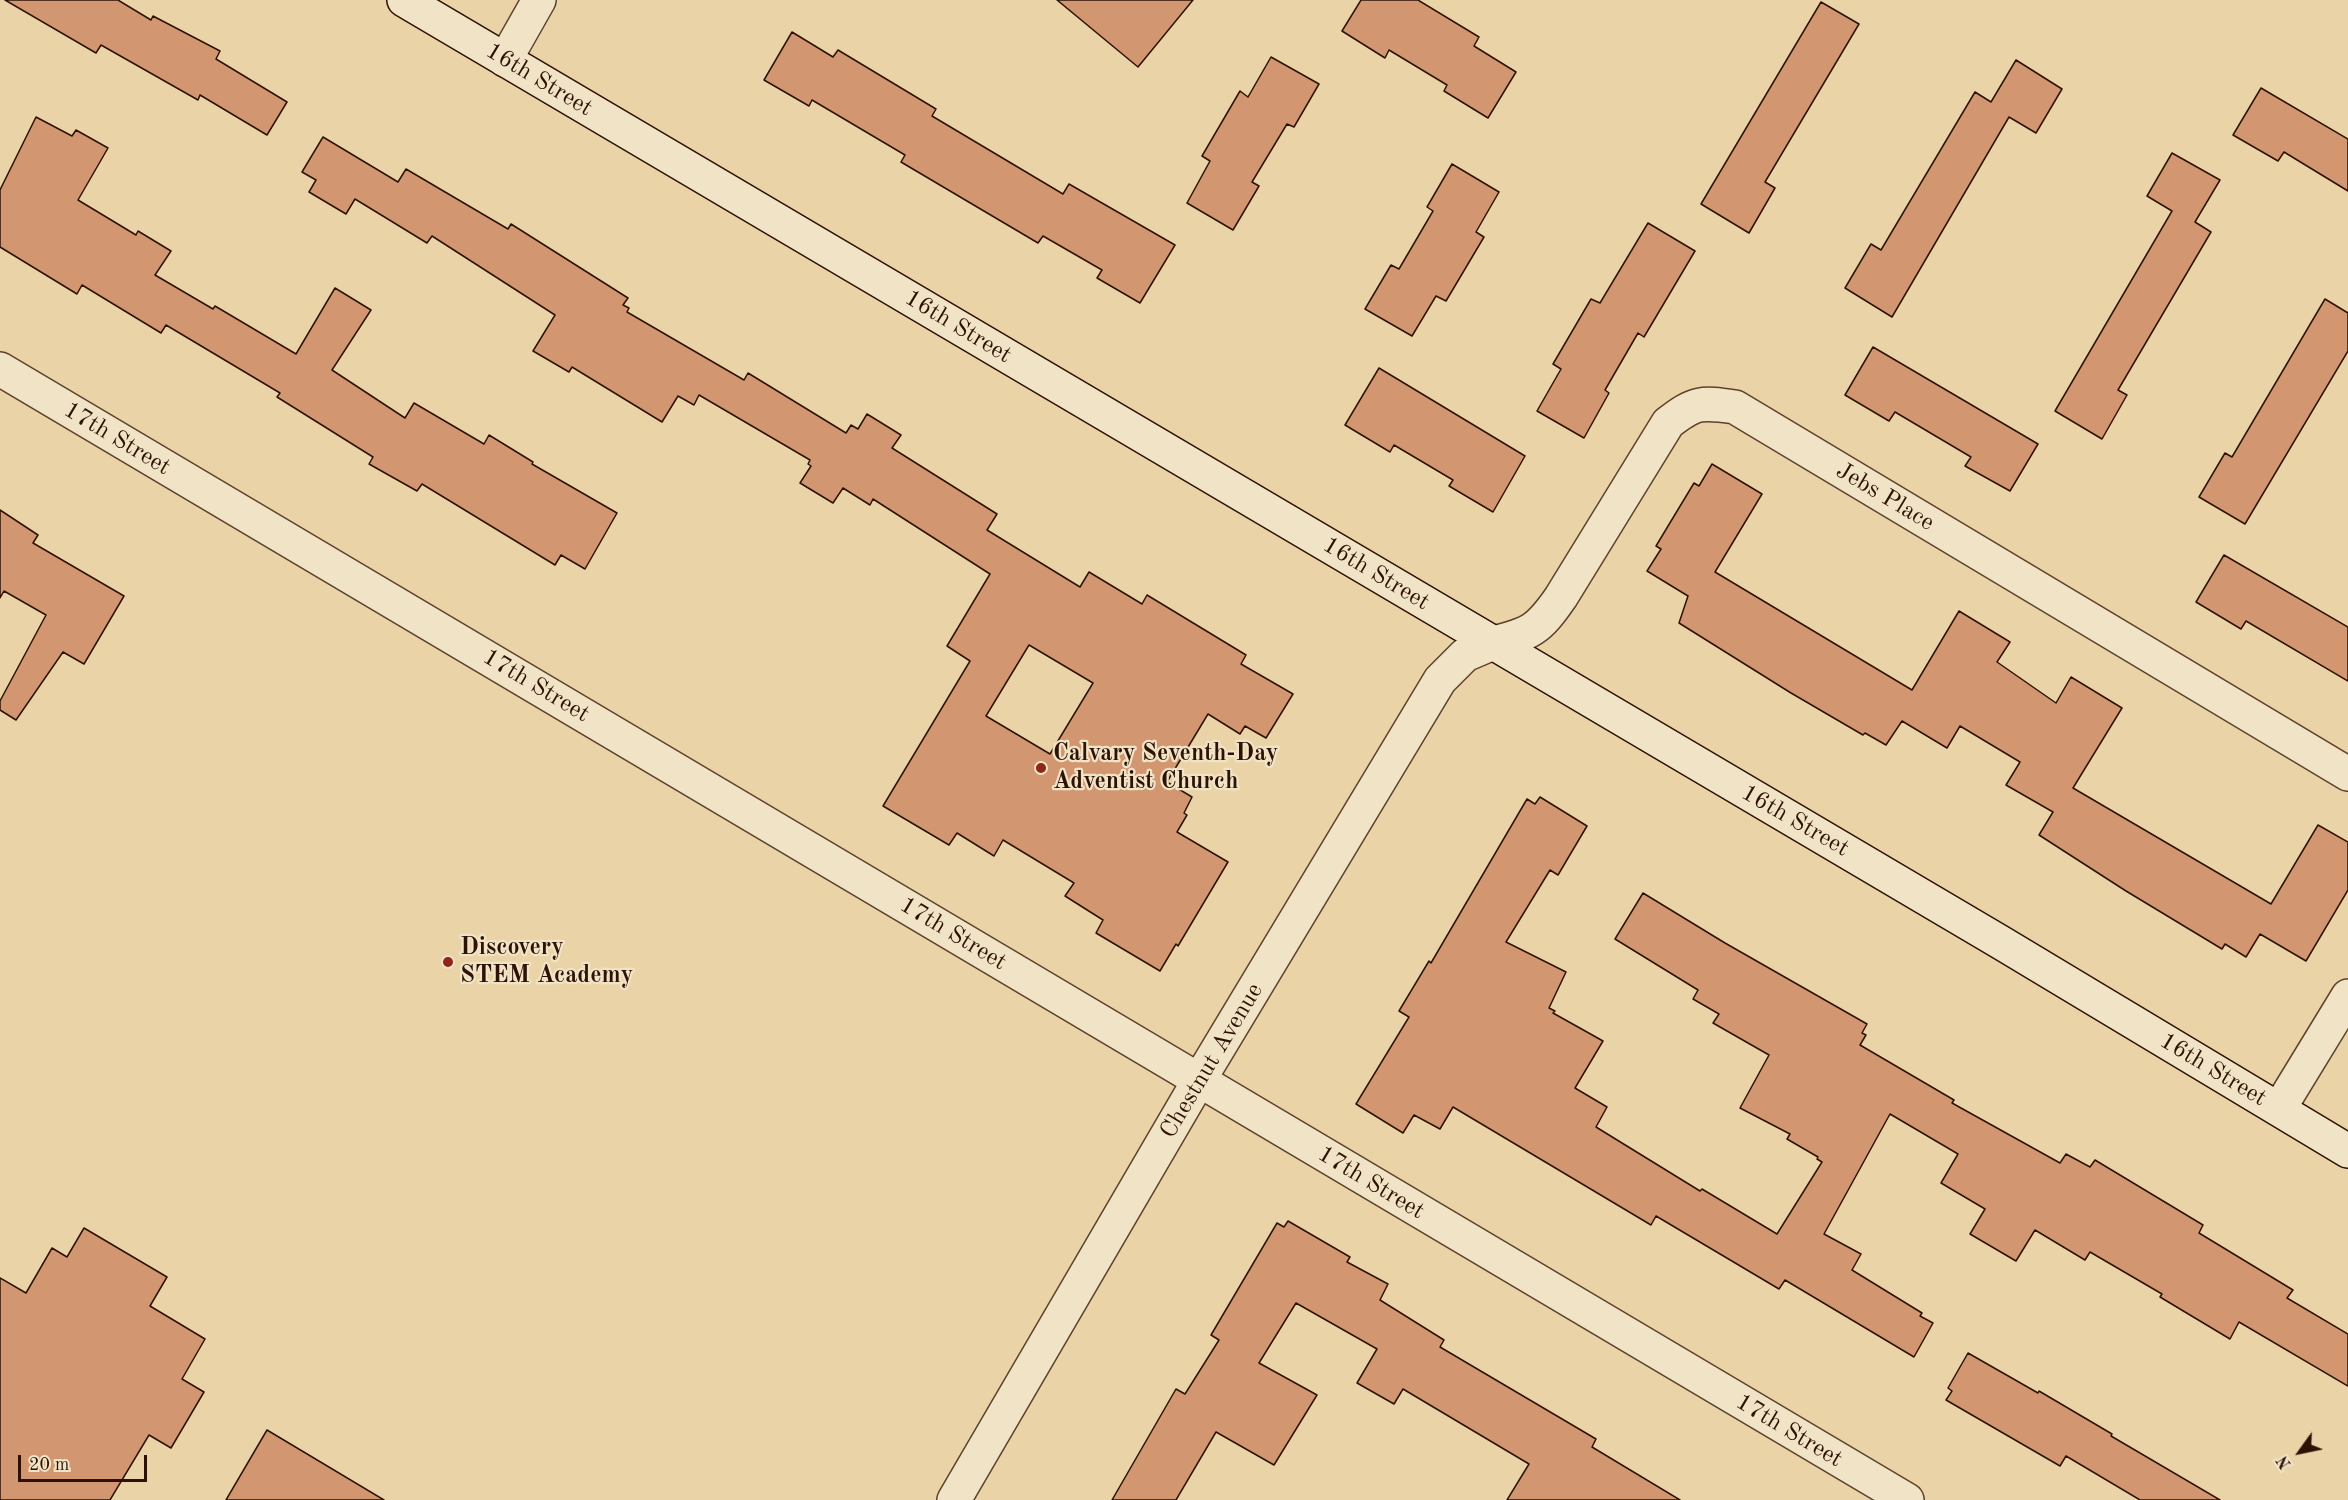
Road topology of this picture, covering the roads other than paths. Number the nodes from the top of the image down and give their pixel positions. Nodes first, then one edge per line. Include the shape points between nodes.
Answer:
1 (404, 0) edge
2 (539, 0) edge
3 (505, 60) junction
4 (0, 369) edge
5 (1493, 643) junction
6 (2348, 774) edge
7 (2348, 996) edge
8 (1198, 1082) junction
9 (2279, 1109) junction
10 (2348, 1150) edge
11 (954, 1500) edge
12 (1907, 1500) edge

1 - 3 street, 16th Street
2 - 3 street
3 - 5 street, 16th Street
4 - 8 street, 17th Street via 806,845
5 - 6 street, Jebs Place via 1521,637 1545,621 1668,423 1687,408 1706,403 1734,407
5 - 8 street, Chestnut Avenue via 1465,655 1440,680
5 - 9 street, 16th Street
7 - 9 street
8 - 11 street, Chestnut Avenue
8 - 12 street, 17th Street
9 - 10 street, 16th Street

